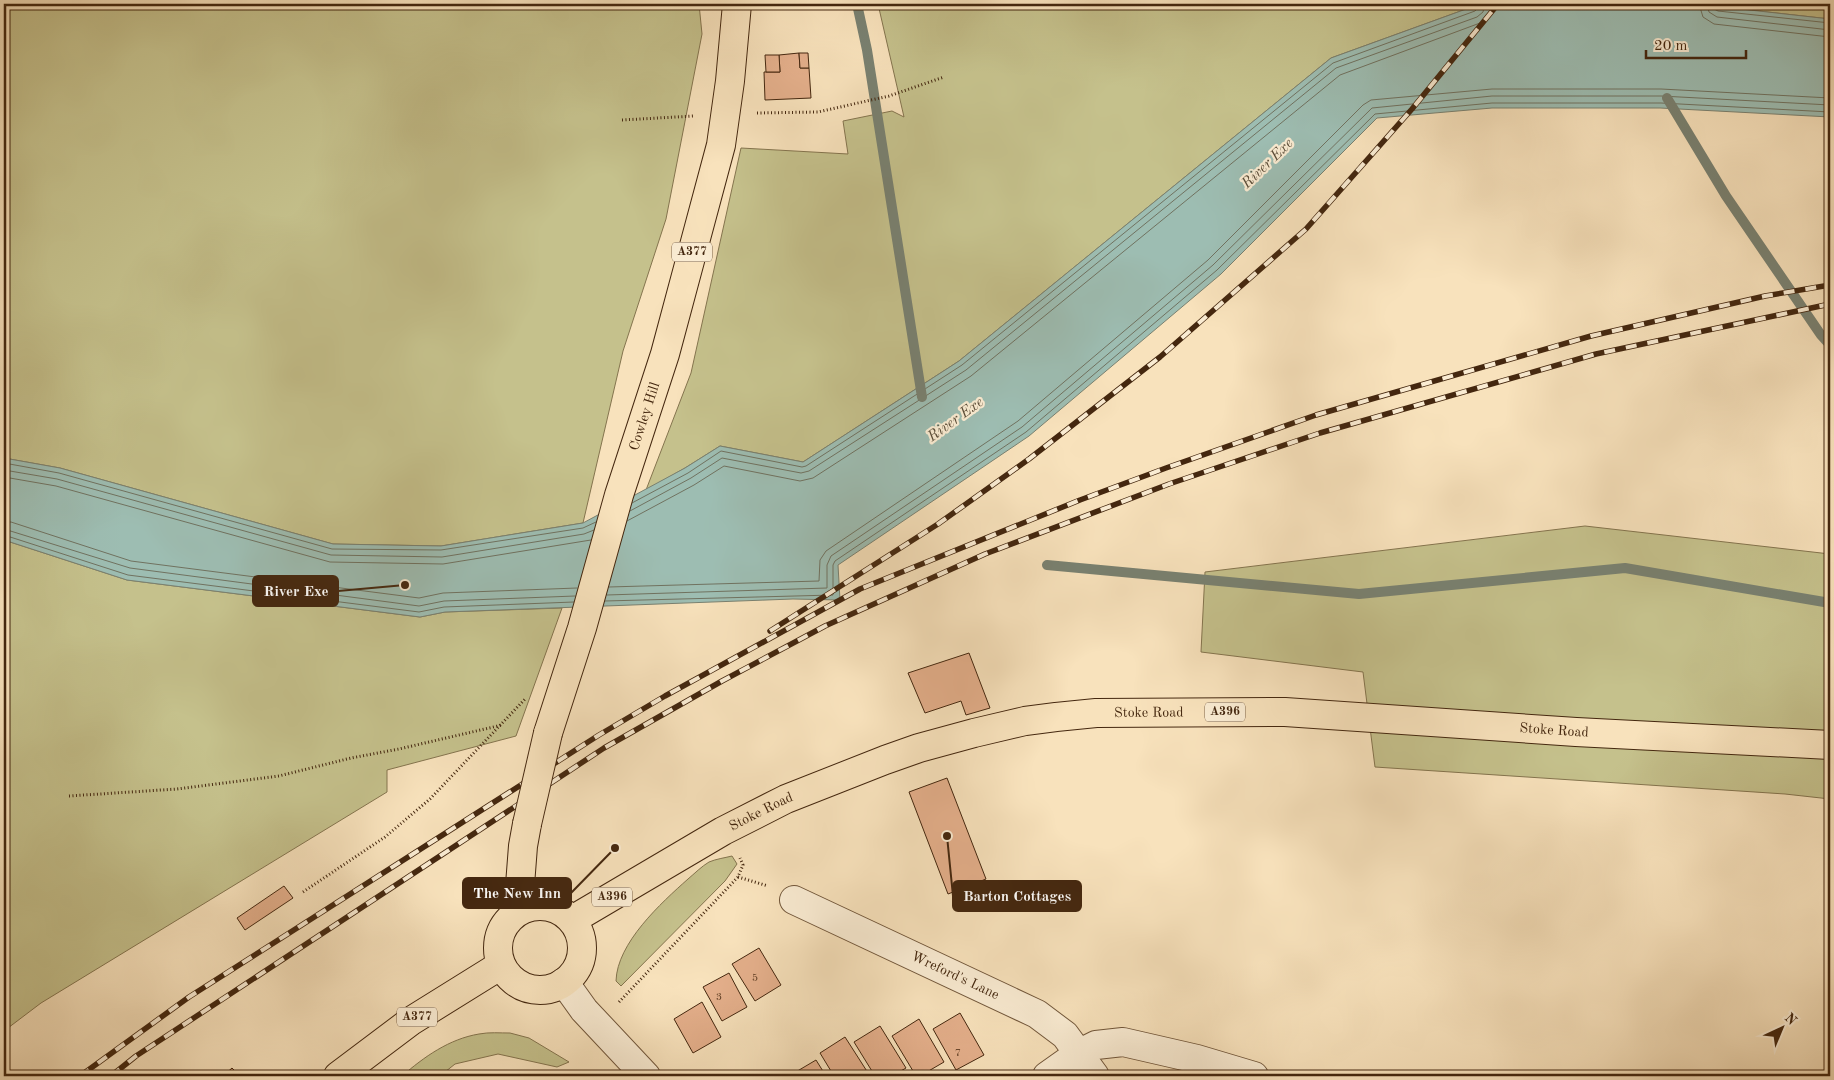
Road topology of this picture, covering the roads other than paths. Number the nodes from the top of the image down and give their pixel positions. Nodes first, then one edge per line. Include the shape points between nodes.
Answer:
1 (737, 4) edge
2 (1830, 745) edge
3 (794, 900) dead end
4 (526, 908) junction
5 (572, 920) junction
6 (501, 965) junction
7 (564, 982) junction
8 (1078, 1054) junction
9 (338, 1076) edge
10 (646, 1076) edge
11 (1047, 1076) edge
12 (1095, 1076) edge
13 (1254, 1076) edge

1 - 4 main road, Cowley Hill / A377, bridge via 721,145 665,354 548,733 523,846 520,884
2 - 5 main road, Stoke Road / A396 via 1285,712 1096,713 1025,721 920,748 794,796 723,831
3 - 8 street, Wreford's Lane via 1037,1014 1065,1035
4 - 5 main road via 550,907
4 - 6 main road via 504,924 499,937
5 - 7 main road via 582,945 574,972
6 - 7 main road via 517,984 528,988 553,988
6 - 9 main road, A377 via 410,1021
7 - 10 street via 584,1010
8 - 11 street
8 - 12 street, Wreford's Lane
8 - 13 street via 1096,1046 1123,1042

